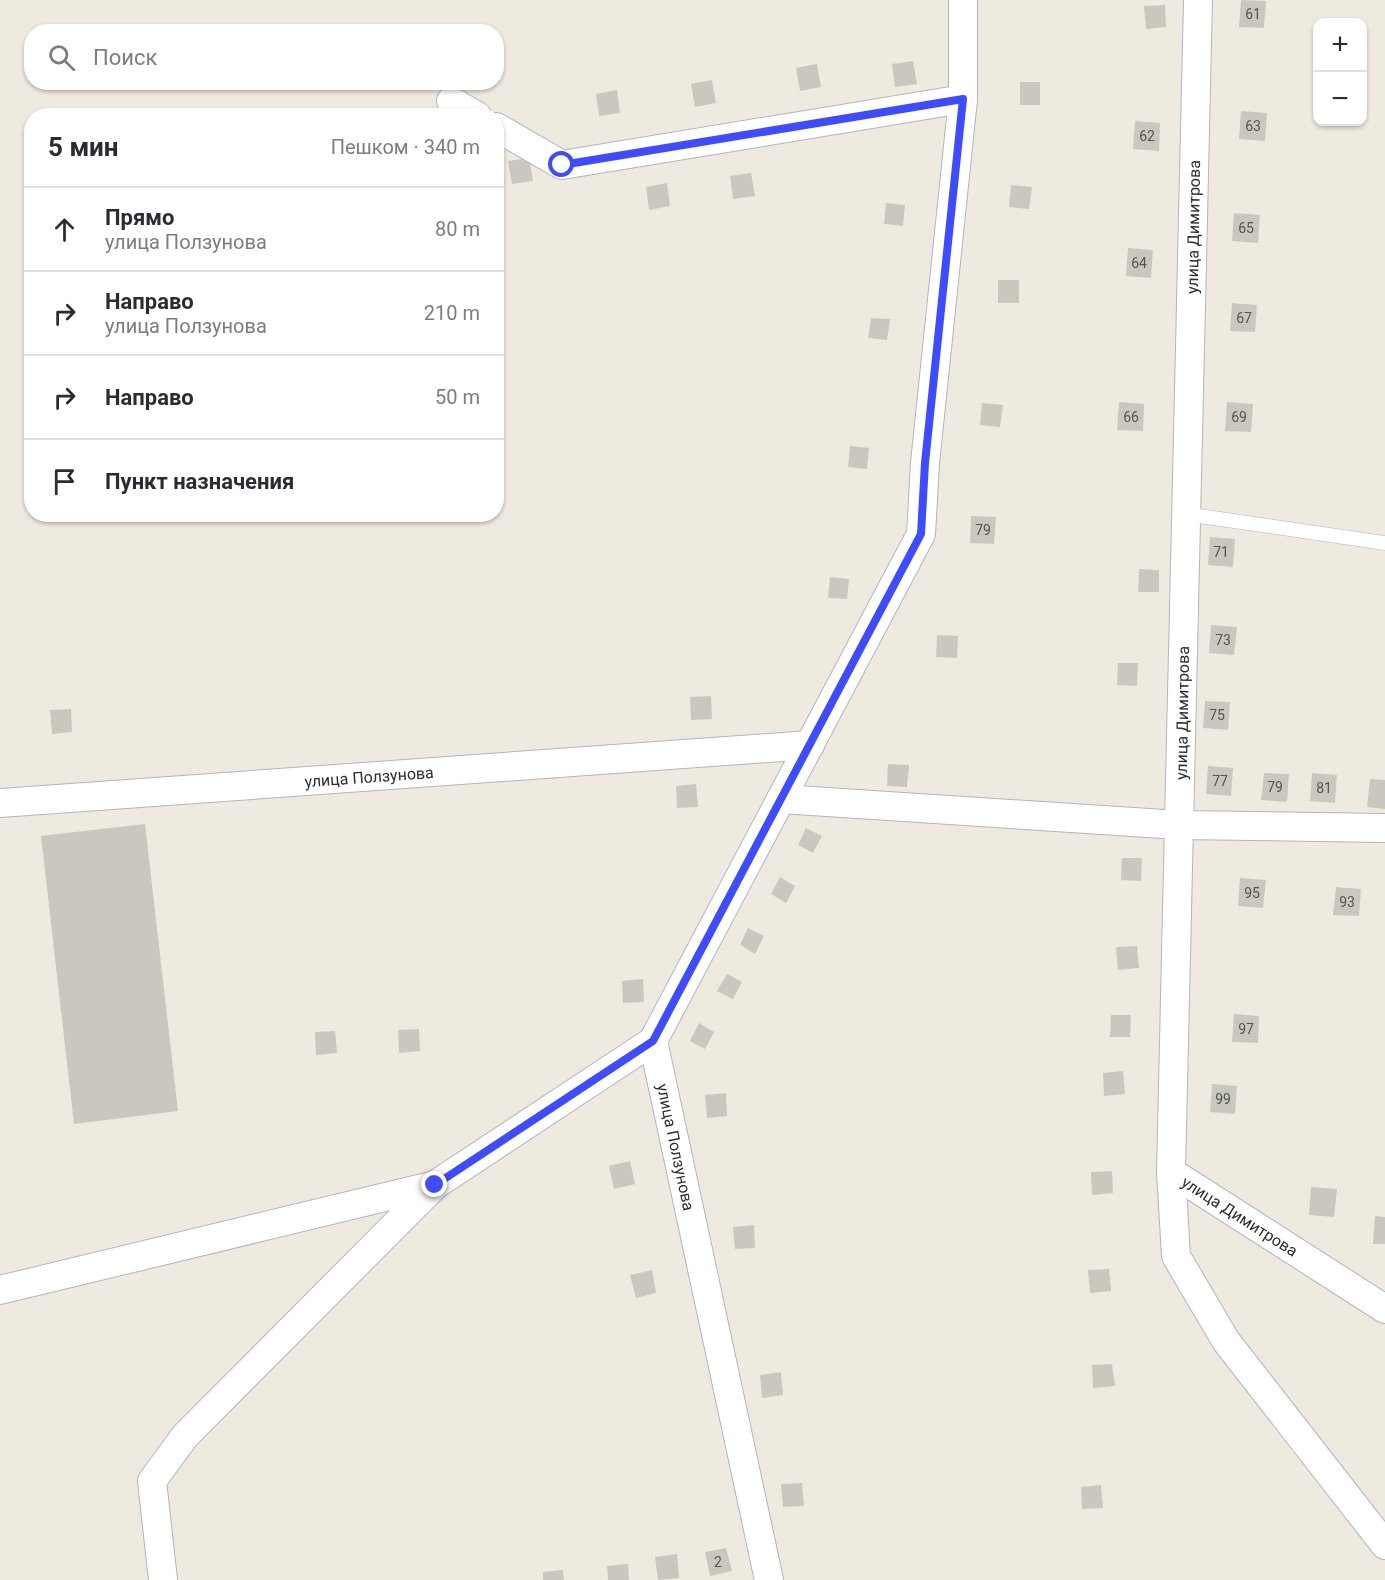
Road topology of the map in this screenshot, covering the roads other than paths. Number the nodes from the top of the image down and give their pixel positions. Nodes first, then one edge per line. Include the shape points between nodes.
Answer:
1 (963, 0) edge
2 (1198, 0) edge
3 (963, 99) junction
4 (451, 101) dead end
5 (463, 108) edge
6 (504, 132) edge
7 (1186, 514) junction
8 (1385, 543) edge
9 (810, 745) junction
10 (782, 799) junction
11 (0, 803) edge
12 (1179, 825) junction
13 (1385, 828) edge
14 (653, 1041) junction
15 (1171, 1172) junction
16 (435, 1185) junction
17 (0, 1290) edge
18 (1385, 1309) edge
19 (1385, 1545) edge
20 (163, 1580) edge
21 (769, 1580) edge

1 - 3 street
2 - 7 street, улица Димитрова
3 - 6 street via 562,165
3 - 9 street via 921,534
4 - 5 street
7 - 8 lane
7 - 12 street, улица Димитрова
9 - 10 street
9 - 11 street, улица Ползунова
10 - 12 street
10 - 14 street
12 - 13 street
12 - 15 street, улица Димитрова
14 - 16 street
14 - 21 street, улица Ползунова
15 - 18 street, улица Димитрова
15 - 19 street via 1176,1256 1226,1341
16 - 17 street
16 - 20 street via 185,1436 152,1481

